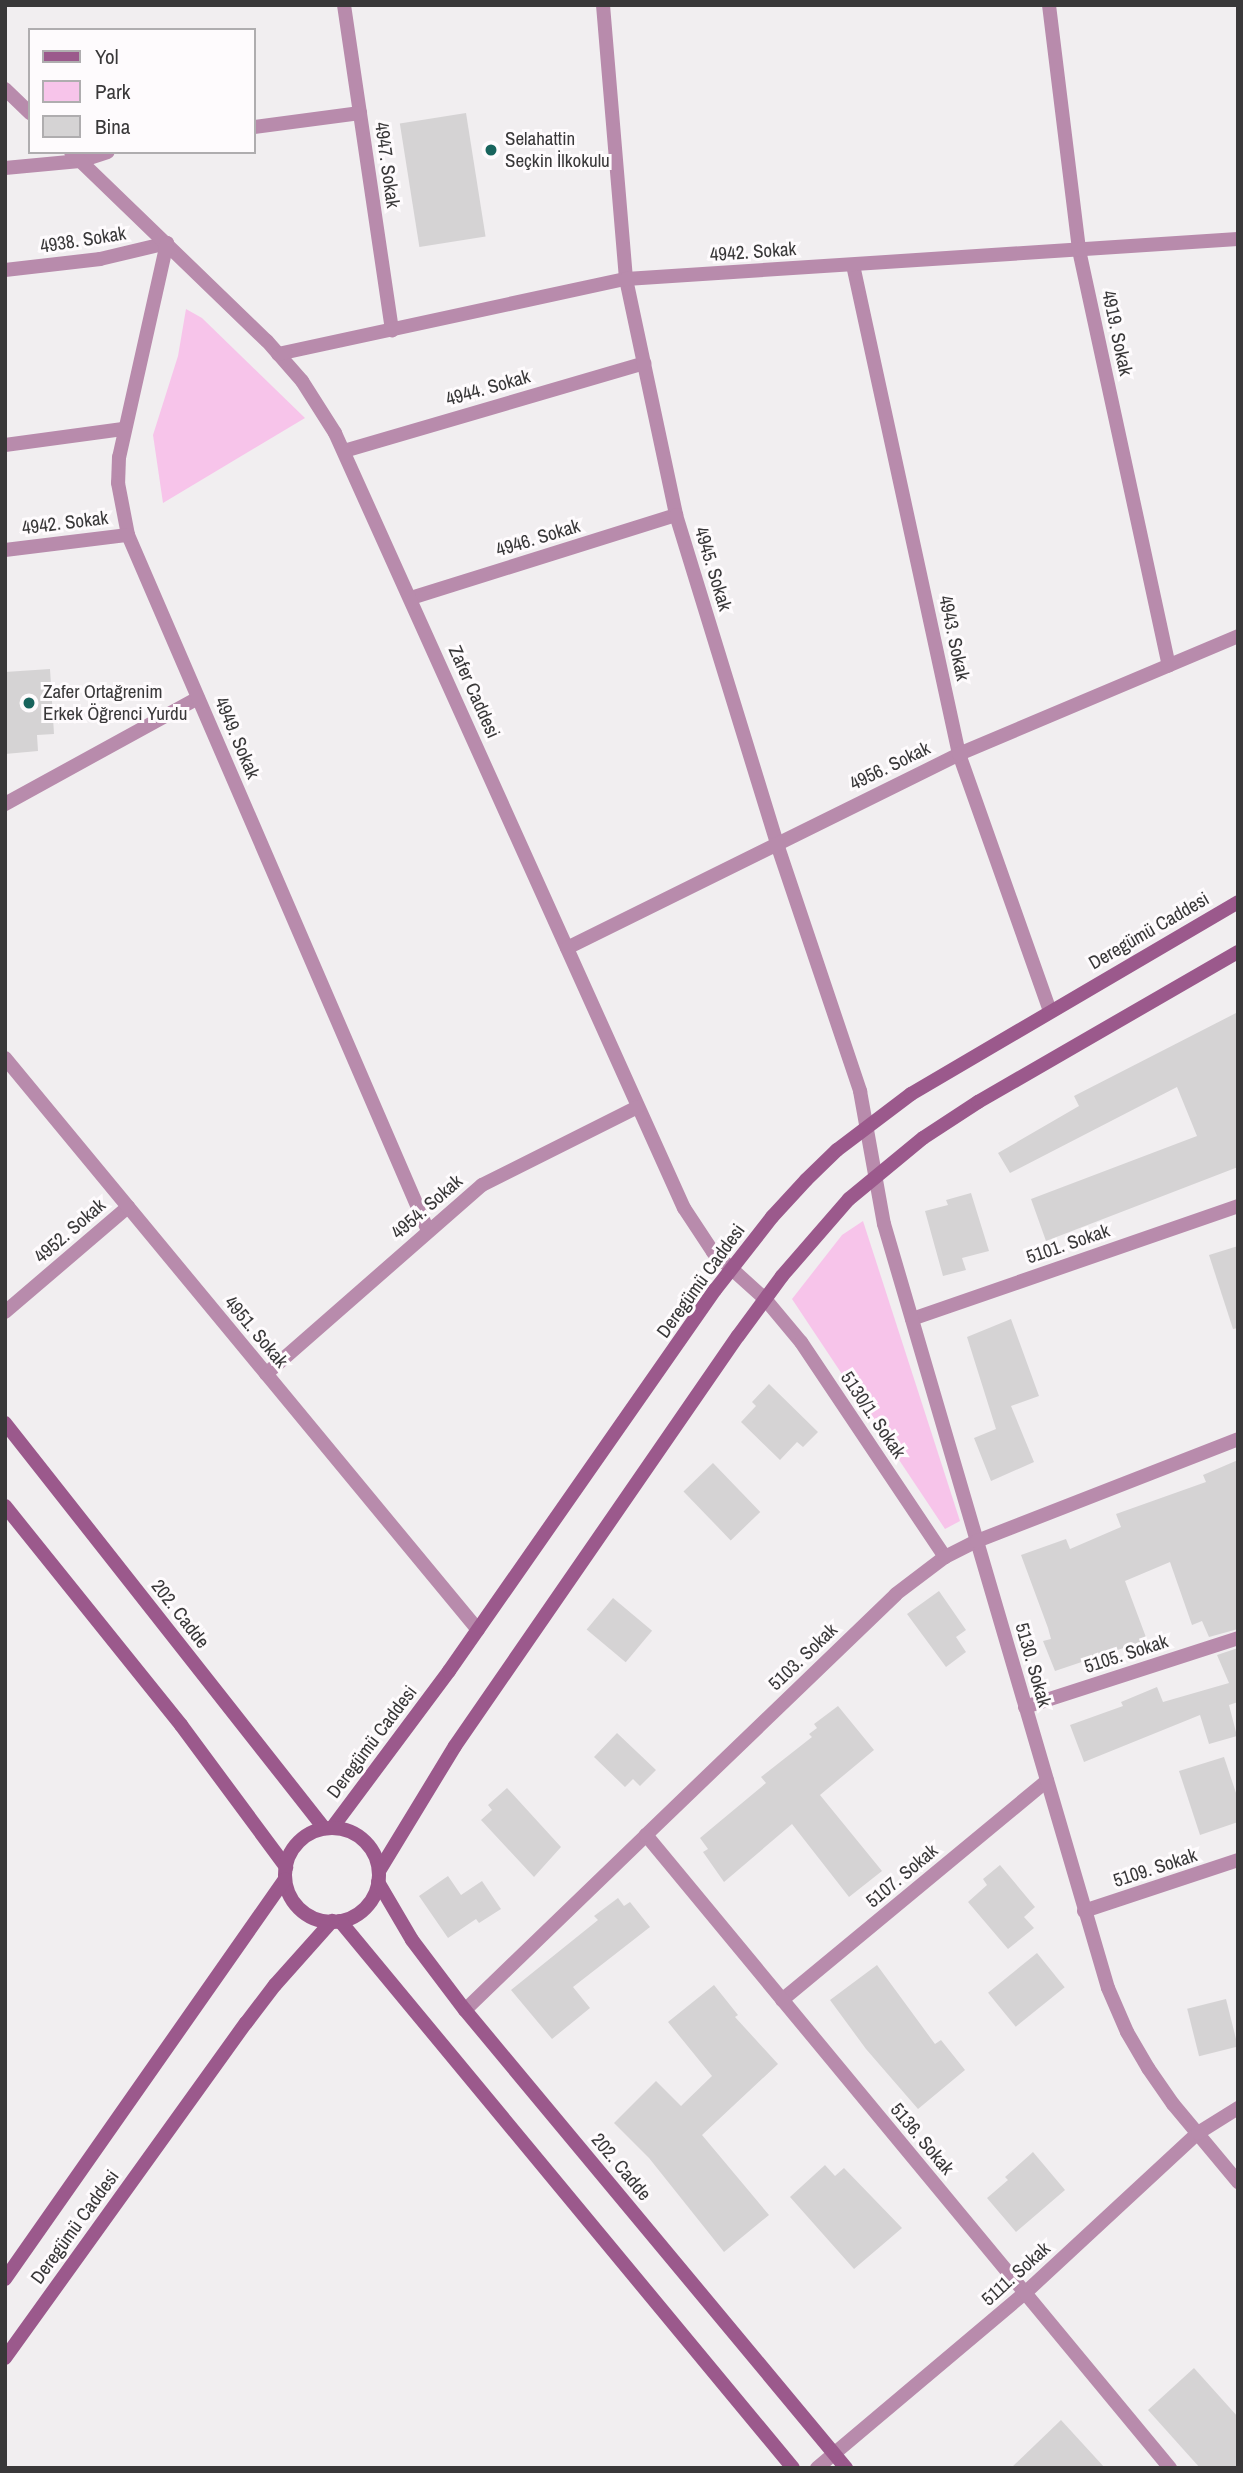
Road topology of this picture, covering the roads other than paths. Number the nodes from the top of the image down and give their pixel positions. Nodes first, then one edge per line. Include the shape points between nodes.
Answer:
1 (344, 5) edge
2 (603, 5) edge
3 (1049, 5) edge
4 (5, 89) edge
5 (28, 111) edge
6 (360, 113) junction
7 (256, 127) edge
8 (95, 154) edge
9 (76, 157) edge
10 (5, 168) edge
11 (1238, 239) edge
12 (167, 243) junction
13 (1079, 250) junction
14 (853, 265) junction
15 (5, 270) edge
16 (626, 279) junction
17 (392, 330) junction
18 (278, 354) junction
19 (644, 363) junction
20 (123, 429) junction
21 (5, 445) edge
22 (344, 451) junction
23 (676, 515) junction
24 (128, 536) junction
25 (5, 550) edge
26 (411, 598) junction
27 (1238, 636) edge
28 (1169, 665) junction
29 (198, 698) junction
30 (959, 754) junction
31 (5, 804) edge
32 (777, 844) junction
33 (1238, 902) edge
34 (567, 948) junction
35 (1238, 952) edge
36 (1050, 1011) junction
37 (5, 1058) edge
38 (639, 1107) junction
39 (867, 1125) junction
40 (873, 1177) junction
41 (1238, 1206) edge
42 (128, 1207) junction
43 (428, 1231) junction
44 (731, 1269) junction
45 (765, 1299) junction
46 (5, 1312) edge
47 (912, 1319) junction
48 (266, 1374) junction
49 (5, 1423) edge
50 (1238, 1439) edge
51 (5, 1506) edge
52 (977, 1541) junction
53 (945, 1557) junction
54 (478, 1630) junction
55 (1238, 1638) edge
56 (1025, 1707) junction
57 (1047, 1782) junction
58 (328, 1828) junction
59 (646, 1835) junction
60 (1238, 1860) edge
61 (286, 1873) junction
62 (378, 1877) junction
63 (1084, 1911) junction
64 (335, 1921) junction
65 (782, 2000) junction
66 (465, 2010) junction
67 (1238, 2108) edge
68 (1198, 2133) junction
69 (1238, 2182) edge
70 (5, 2278) edge
71 (1024, 2293) junction
72 (5, 2358) edge
73 (834, 2454) junction
74 (793, 2468) edge
75 (817, 2468) edge
76 (846, 2468) edge
77 (1170, 2468) edge

1 - 6 street, 4947. Sokak
2 - 16 street, 4945. Sokak
3 - 13 street, 4919. Sokak
4 - 5 street
6 - 7 street
6 - 17 street, 4947. Sokak
8 - 9 street
9 - 10 street
9 - 12 street, Zafer Caddesi
11 - 13 street, 4942. Sokak
12 - 15 street, 4938. Sokak via 100,259
12 - 18 street, Zafer Caddesi
12 - 20 street, 4949. Sokak
13 - 14 street, 4942. Sokak
13 - 28 street, 4919. Sokak
14 - 16 street, 4942. Sokak
14 - 30 street, 4943. Sokak
16 - 17 street, 4942. Sokak
16 - 19 street, 4945. Sokak
17 - 18 street, 4942. Sokak
18 - 22 street, Zafer Caddesi via 302,381
19 - 22 street, 4944. Sokak
19 - 23 street, 4945. Sokak
20 - 21 street
20 - 24 street, 4949. Sokak via 118,483
22 - 26 street, Zafer Caddesi
23 - 26 street, 4946. Sokak
23 - 32 street, 4945. Sokak
24 - 25 street, 4942. Sokak
24 - 29 street, 4949. Sokak
26 - 34 street, Zafer Caddesi
27 - 28 street, 4956. Sokak
28 - 30 street, 4956. Sokak
29 - 31 street
29 - 43 street, 4949. Sokak
30 - 32 street, 4956. Sokak
30 - 36 street, 4943. Sokak
32 - 34 street, 4956. Sokak
32 - 39 street, 4945. Sokak via 854,1070
33 - 36 main road, Deregümü Caddesi
34 - 38 street, Zafer Caddesi
35 - 40 main road via 978,1102
36 - 39 main road, Deregümü Caddesi via 945,1072
37 - 42 street, 4951. Sokak
38 - 43 street, 4954. Sokak via 482,1185
38 - 44 street, Zafer Caddesi via 697,1231
39 - 40 street, 5130. Sokak
39 - 44 main road, Deregümü Caddesi via 806,1180
40 - 45 main road via 816,1234
40 - 47 street, 5130. Sokak
41 - 47 street, 5101. Sokak
42 - 46 street, 4952. Sokak
42 - 48 street, 4951. Sokak
43 - 48 street, 4954. Sokak
44 - 45 street, Zafer Caddesi
44 - 54 main road, Deregümü Caddesi
45 - 53 street, 5130/1. Sokak via 801,1342
45 - 62 main road via 455,1746
47 - 52 street, 5130. Sokak
48 - 54 street, 4951. Sokak
49 - 58 main road, 202. Cadde
50 - 52 street, 5103. Sokak
51 - 61 main road via 181,1725
52 - 53 street, 5103. Sokak
52 - 56 street, 5130. Sokak
53 - 59 street, 5103. Sokak via 896,1594
54 - 58 main road, Deregümü Caddesi
55 - 56 street, 5105. Sokak
56 - 57 street, 5130. Sokak
57 - 63 street, 5130. Sokak
57 - 65 street, 5107. Sokak
58 - 61 main road via 299,1840 289,1854
58 - 62 main road via 345,1829 360,1837 371,1849
59 - 65 street, 5136. Sokak
59 - 66 street, 5103. Sokak
60 - 63 street, 5109. Sokak
61 - 64 main road via 293,1902 305,1913
61 - 70 main road, Deregümü Caddesi
62 - 64 main road via 367,1906
62 - 66 main road, 202. Cadde via 412,1940
63 - 68 street, 5130. Sokak via 1127,2032 1167,2095
64 - 72 main road, Deregümü Caddesi via 275,1984
64 - 74 main road
65 - 71 street, 5136. Sokak
66 - 73 main road, 202. Cadde
67 - 68 street, 5111. Sokak
68 - 69 street, 5130. Sokak
68 - 71 street, 5111. Sokak
71 - 73 street, 5111. Sokak
71 - 77 street, 5136. Sokak
73 - 75 street, 5111. Sokak
73 - 76 main road, 202. Cadde

